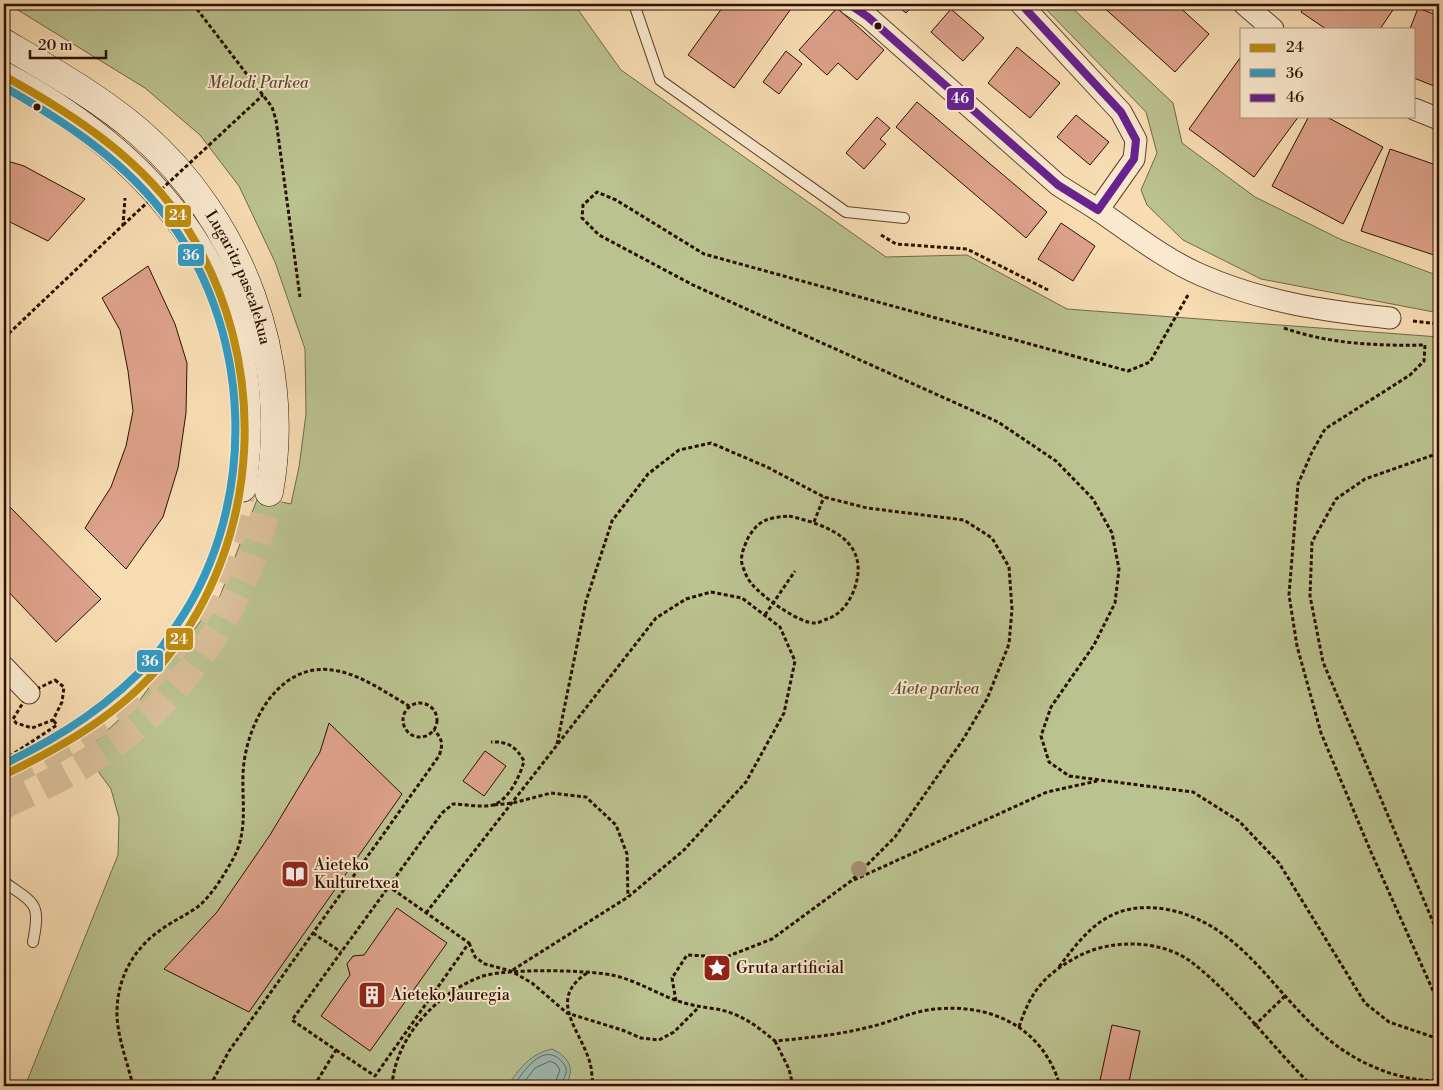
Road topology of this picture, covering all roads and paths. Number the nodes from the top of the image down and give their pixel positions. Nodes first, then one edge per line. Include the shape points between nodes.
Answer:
1 (193, 4) edge
2 (634, 4) edge
3 (849, 4) edge
4 (1021, 4) edge
5 (1244, 4) edge
6 (1272, 28) edge
7 (4, 42) edge
8 (4, 76) edge
9 (262, 95) junction
10 (1416, 110) edge
11 (1439, 119) edge
12 (1098, 210) junction
13 (904, 218) dead end
14 (879, 233) dead end
15 (1200, 275) junction
16 (1048, 290) dead end
17 (300, 297) dead end
18 (1390, 318) dead end
19 (1279, 326) dead end
20 (4, 338) edge
21 (1439, 453) edge
22 (242, 488) tunnel mouth
23 (269, 492) tunnel mouth
24 (824, 497) junction
25 (814, 522) junction
26 (795, 572) dead end
27 (774, 602) junction
28 (765, 615) junction
29 (4, 667) edge
30 (55, 680) dead end
31 (29, 693) dead end
32 (409, 706) junction
33 (13, 719) dead end
34 (53, 720) junction
35 (434, 730) junction
36 (491, 742) dead end
37 (557, 744) junction
38 (4, 760) edge
39 (1100, 780) junction
40 (513, 802) junction
41 (493, 805) junction
42 (851, 881) junction
43 (4, 882) edge
44 (388, 886) junction
45 (628, 897) junction
46 (426, 913) junction
47 (313, 934) junction
48 (1439, 936) edge
49 (33, 942) dead end
50 (469, 943) junction
51 (341, 952) junction
52 (1059, 967) junction
53 (511, 971) junction
54 (587, 973) junction
55 (1285, 996) junction
56 (676, 1001) junction
57 (1439, 1004) edge
58 (699, 1007) junction
59 (567, 1012) junction
60 (1254, 1026) junction
61 (1019, 1027) junction
62 (1439, 1039) edge
63 (775, 1041) junction
64 (336, 1050) junction
65 (1439, 1081) edge
66 (133, 1086) edge
67 (210, 1086) edge
68 (314, 1086) edge
69 (392, 1086) edge
70 (592, 1086) edge
71 (792, 1086) edge
72 (1060, 1086) edge
73 (1312, 1086) edge

1 - 9 path
2 - 13 lane via 660,80 846,212
3 - 12 street via 868,16 1058,185
4 - 12 street via 1120,112 1136,140 1134,159
5 - 6 street
7 - 23 main road, Lugaritz pasealekua via 90,95 138,132 189,184 228,243 255,305 270,368 276,431
8 - 22 main road, Lugaritz pasealekua via 76,119 120,154 167,202 204,257 229,315 243,372 247,432
9 - 17 path via 272,107 276,120
9 - 20 path, bridge
10 - 11 street
12 - 15 street
14 - 16 path via 896,244 967,249
15 - 18 street via 1258,296 1319,310
15 - 39 path via 1150,362 1128,371 704,254 616,200 597,192 583,205 582,218 599,235 693,284 998,422 1056,461 1093,499 1112,533 1119,569 1115,603 1094,645 1051,707 1041,736 1049,762 1069,776
19 - 57 path via 1304,335 1383,346 1425,345 1424,361 1410,375 1325,429 1312,452 1298,484 1288,595 1297,646 1321,733
21 - 48 path via 1365,479 1336,499 1312,542 1310,596 1323,662
24 - 25 path
24 - 37 path via 711,443 679,450 648,474 612,521 586,601
24 - 42 path via 867,508 964,520 992,538 1009,567 1012,609 1009,644 987,699 964,738 895,837
25 - 27 path via 789,516 766,519 753,531 743,549 742,566 752,585
25 - 27 path via 838,533 858,554 860,575 852,595 838,616 815,623 800,620
26 - 27 path
27 - 28 path
28 - 37 path via 742,598 711,592 686,599 656,618
28 - 45 path via 780,626 795,661 784,713 746,782 684,850
29 - 31 street
30 - 34 path via 64,687 62,702
32 - 35 path via 421,702 434,709 437,721
32 - 35 path via 403,715 403,727 412,736 424,737
32 - 66 path via 356,677 338,671 304,673 274,692 262,709 246,751 244,828 233,860 200,904 148,939 133,956 122,978 117,999 118,1018
33 - 34 path via 32,728
34 - 38 path via 57,725
35 - 47 path via 441,738 439,756
36 - 41 path via 503,741 517,749 524,761 519,776 504,797
37 - 40 path
39 - 42 path via 1047,792
39 - 62 path via 1193,792 1239,821 1279,863 1365,1003 1389,1022
40 - 41 path
40 - 45 path via 551,793 586,797 616,825 627,854
40 - 46 path
41 - 44 path via 453,804 442,813
42 - 56 path via 772,939 726,957 687,955 672,978
43 - 49 lane via 32,901 38,917
44 - 46 path
44 - 51 path
45 - 53 path
46 - 50 path
47 - 51 path
47 - 67 path via 229,1051
50 - 53 path via 476,958 484,964
50 - 64 path via 375,1076
51 - 64 path via 292,1020
52 - 55 path via 1083,934 1110,915 1146,906 1186,913 1222,931
52 - 60 path via 1088,951 1130,944 1159,948 1189,961 1224,992
52 - 61 path via 1036,988
53 - 54 path
53 - 59 path via 532,983
53 - 69 path via 481,977 443,998 420,1021 404,1046 393,1071
54 - 56 path via 612,975
54 - 59 path via 574,981
55 - 60 path
55 - 65 path via 1336,1045 1367,1065 1403,1077
56 - 58 path
58 - 59 path via 674,1032 659,1040 641,1038
58 - 63 path via 738,1015
59 - 70 path via 590,1063
60 - 73 path
61 - 63 path via 994,1013 964,1009 929,1010 854,1030
61 - 72 path via 1041,1046 1055,1069
63 - 71 path via 789,1069
64 - 68 path

